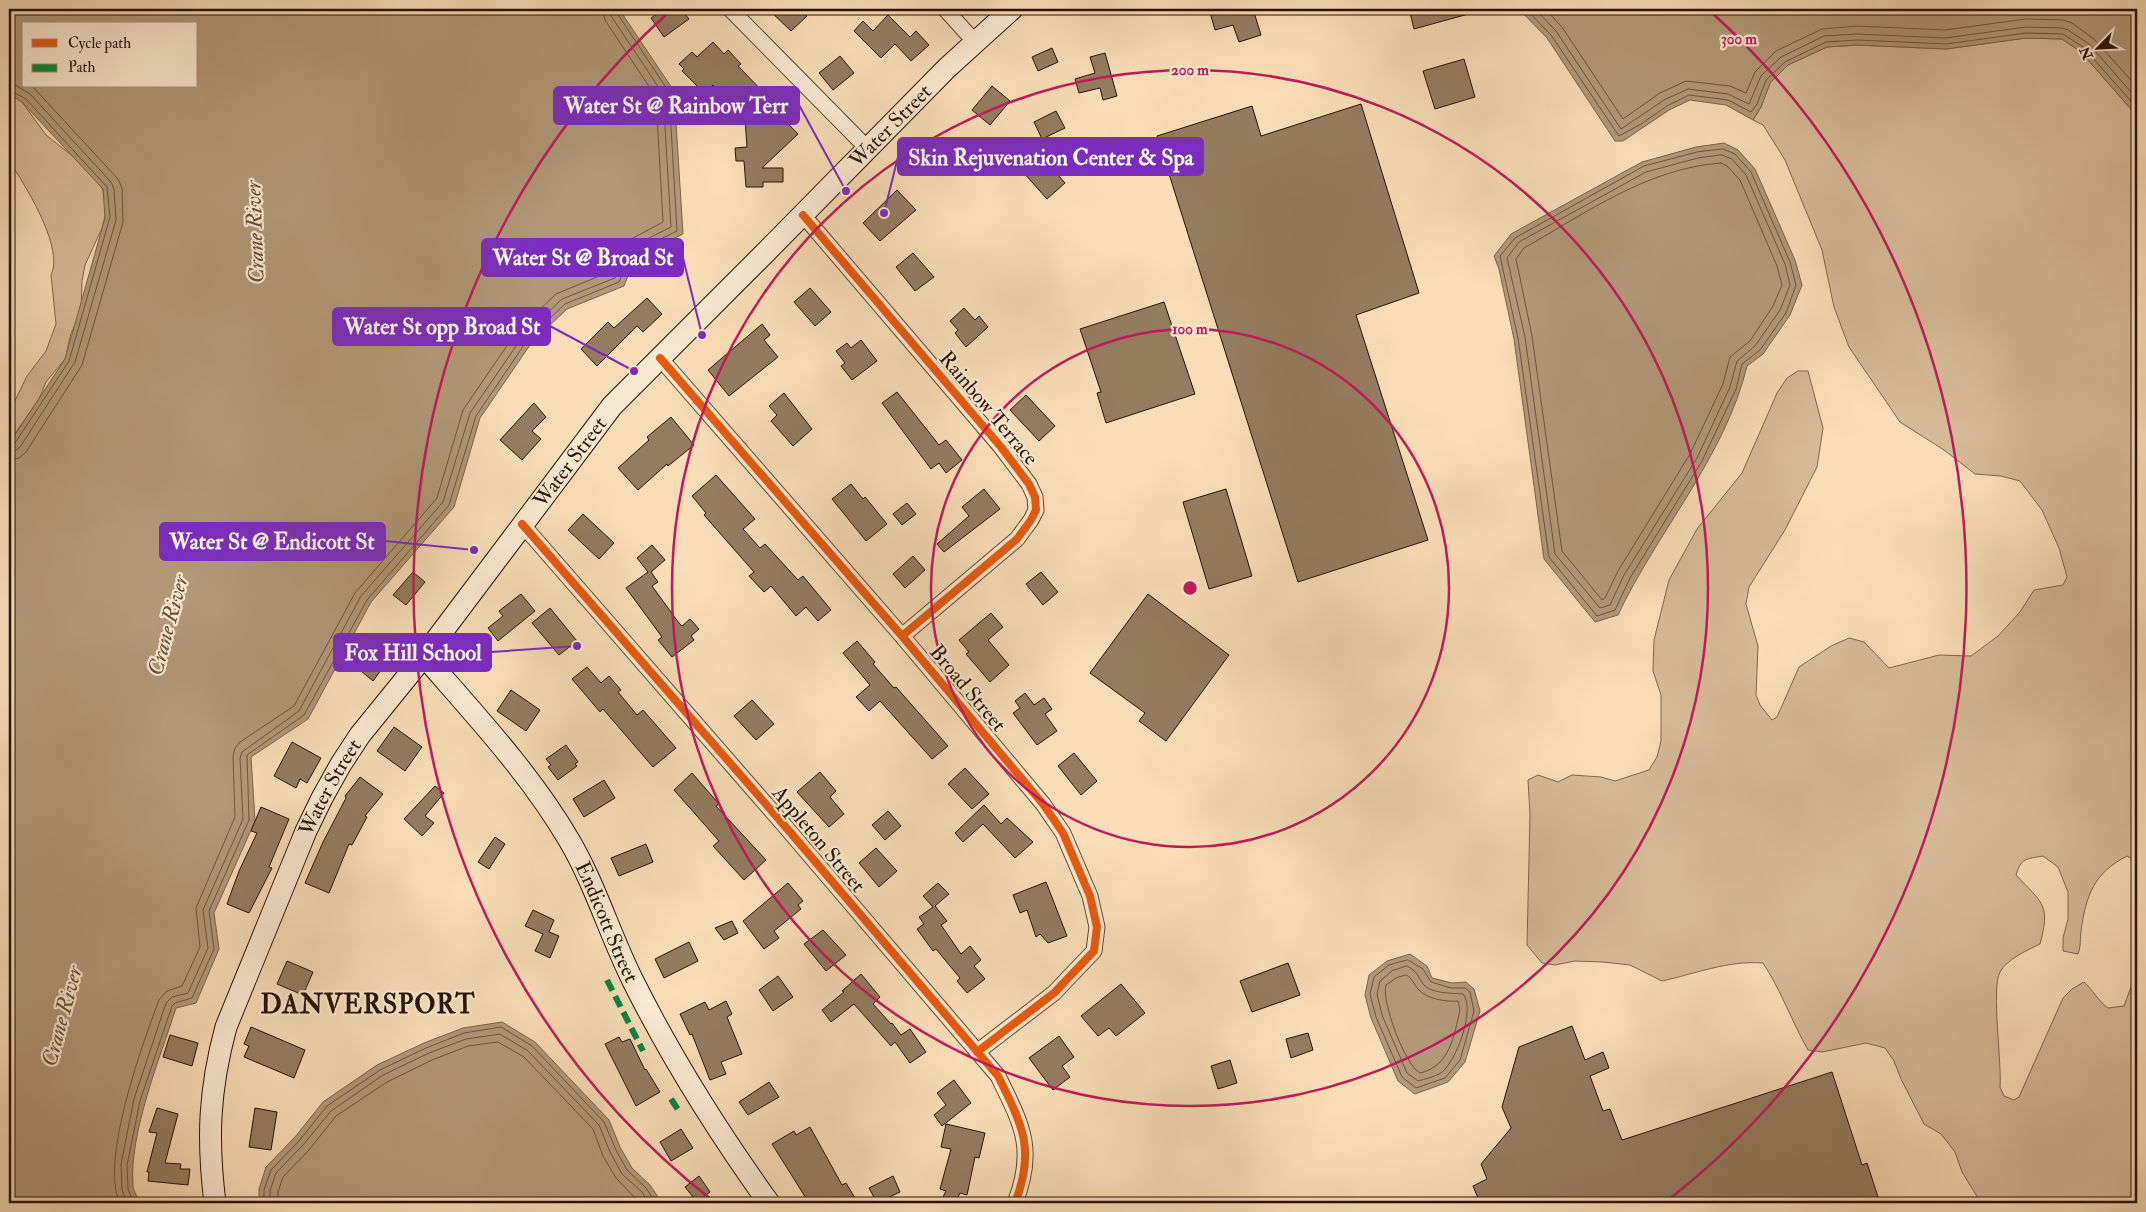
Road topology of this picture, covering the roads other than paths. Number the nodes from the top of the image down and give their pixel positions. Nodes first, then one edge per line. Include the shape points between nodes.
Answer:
1 (730, 9) edge
2 (945, 9) edge
3 (1012, 9) edge
4 (976, 42) junction
5 (868, 149) junction
6 (803, 215) junction
7 (660, 358) junction
8 (522, 524) junction
9 (902, 636) junction
10 (424, 656) junction
11 (977, 1052) junction
12 (215, 1203) edge
13 (769, 1203) edge
14 (1015, 1203) edge

1 - 5 street
2 - 4 street
3 - 4 main road, Water Street
4 - 5 main road, Water Street
5 - 6 main road, Water Street
6 - 7 main road, Water Street
6 - 9 street, Rainbow Terrace via 1001,447 1035,497 1036,510 1017,539
7 - 8 main road, Water Street via 612,406
7 - 9 street, Broad Street
8 - 10 main road, Water Street
8 - 11 street, Appleton Street via 784,824
9 - 11 street, Broad Street via 1043,804 1063,833 1090,896 1097,927 1094,951 1083,964 1054,993
10 - 12 main road, Water Street via 360,736 322,798 237,998 218,1057 210,1111
10 - 13 main road, Endicott Street via 499,742 549,808 586,874 615,945 666,1044 709,1116
11 - 14 street, Appleton Street via 998,1076 1019,1118 1026,1146 1026,1169

